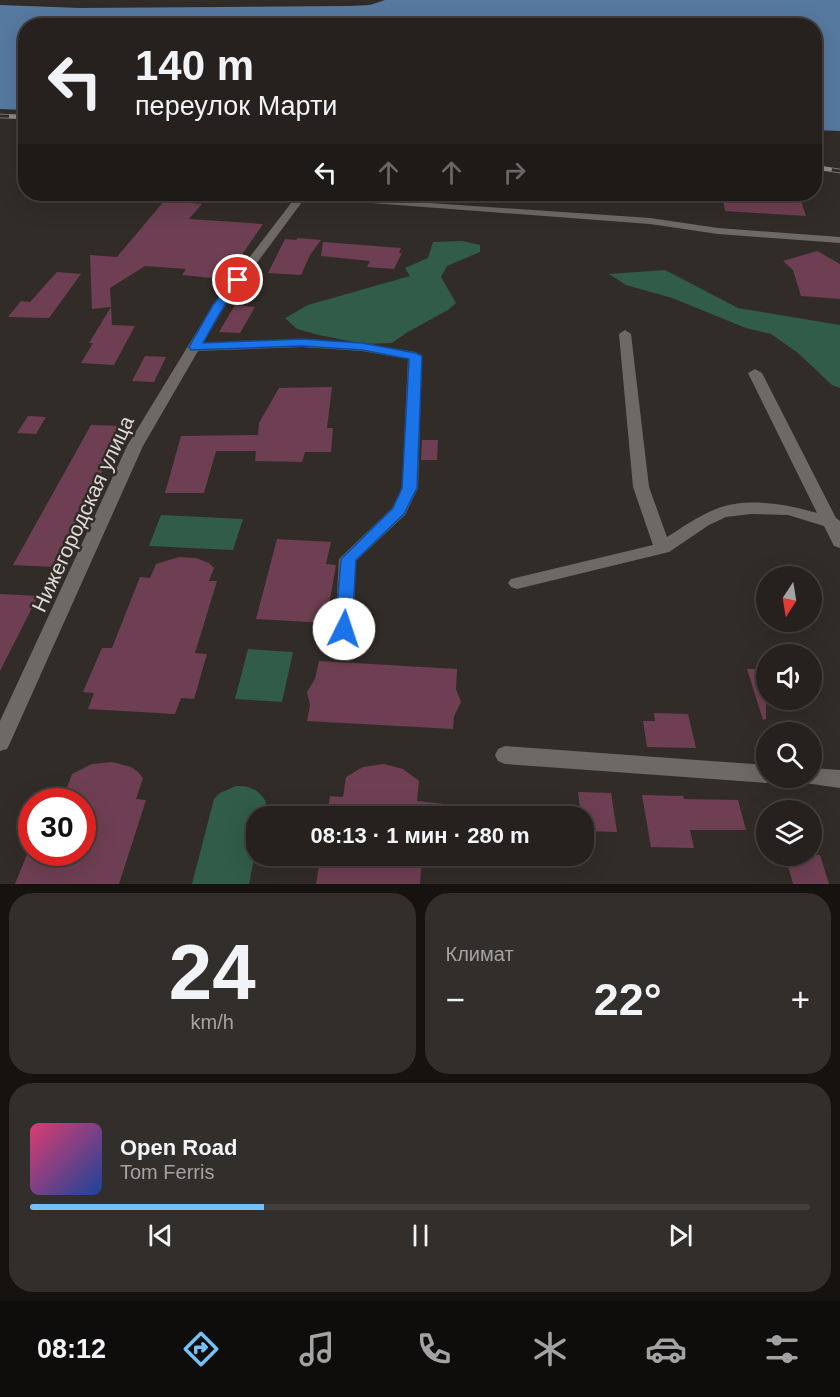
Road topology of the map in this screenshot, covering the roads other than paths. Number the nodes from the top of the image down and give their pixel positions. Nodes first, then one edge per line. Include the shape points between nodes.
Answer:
1 (297, 201) edge
2 (382, 201) edge
3 (840, 240) edge
4 (625, 334) dead end
5 (195, 347) junction
6 (755, 373) dead end
7 (833, 523) junction
8 (840, 542) edge
9 (663, 548) junction
10 (517, 583) dead end
11 (344, 629) dead end
12 (0, 743) edge
13 (505, 755) dead end
14 (756, 773) edge
15 (822, 778) edge
16 (840, 779) edge

1 - 5 street, Нижегородская улица via 219,305
2 - 3 street
4 - 9 street via 641,487
5 - 11 street via 302,343 416,356 410,488 399,511 348,559
5 - 12 street, Нижегородская улица via 135,446
6 - 7 street
7 - 8 street
7 - 9 street via 788,510 723,513 703,521
9 - 10 street
13 - 14 street
15 - 16 street

